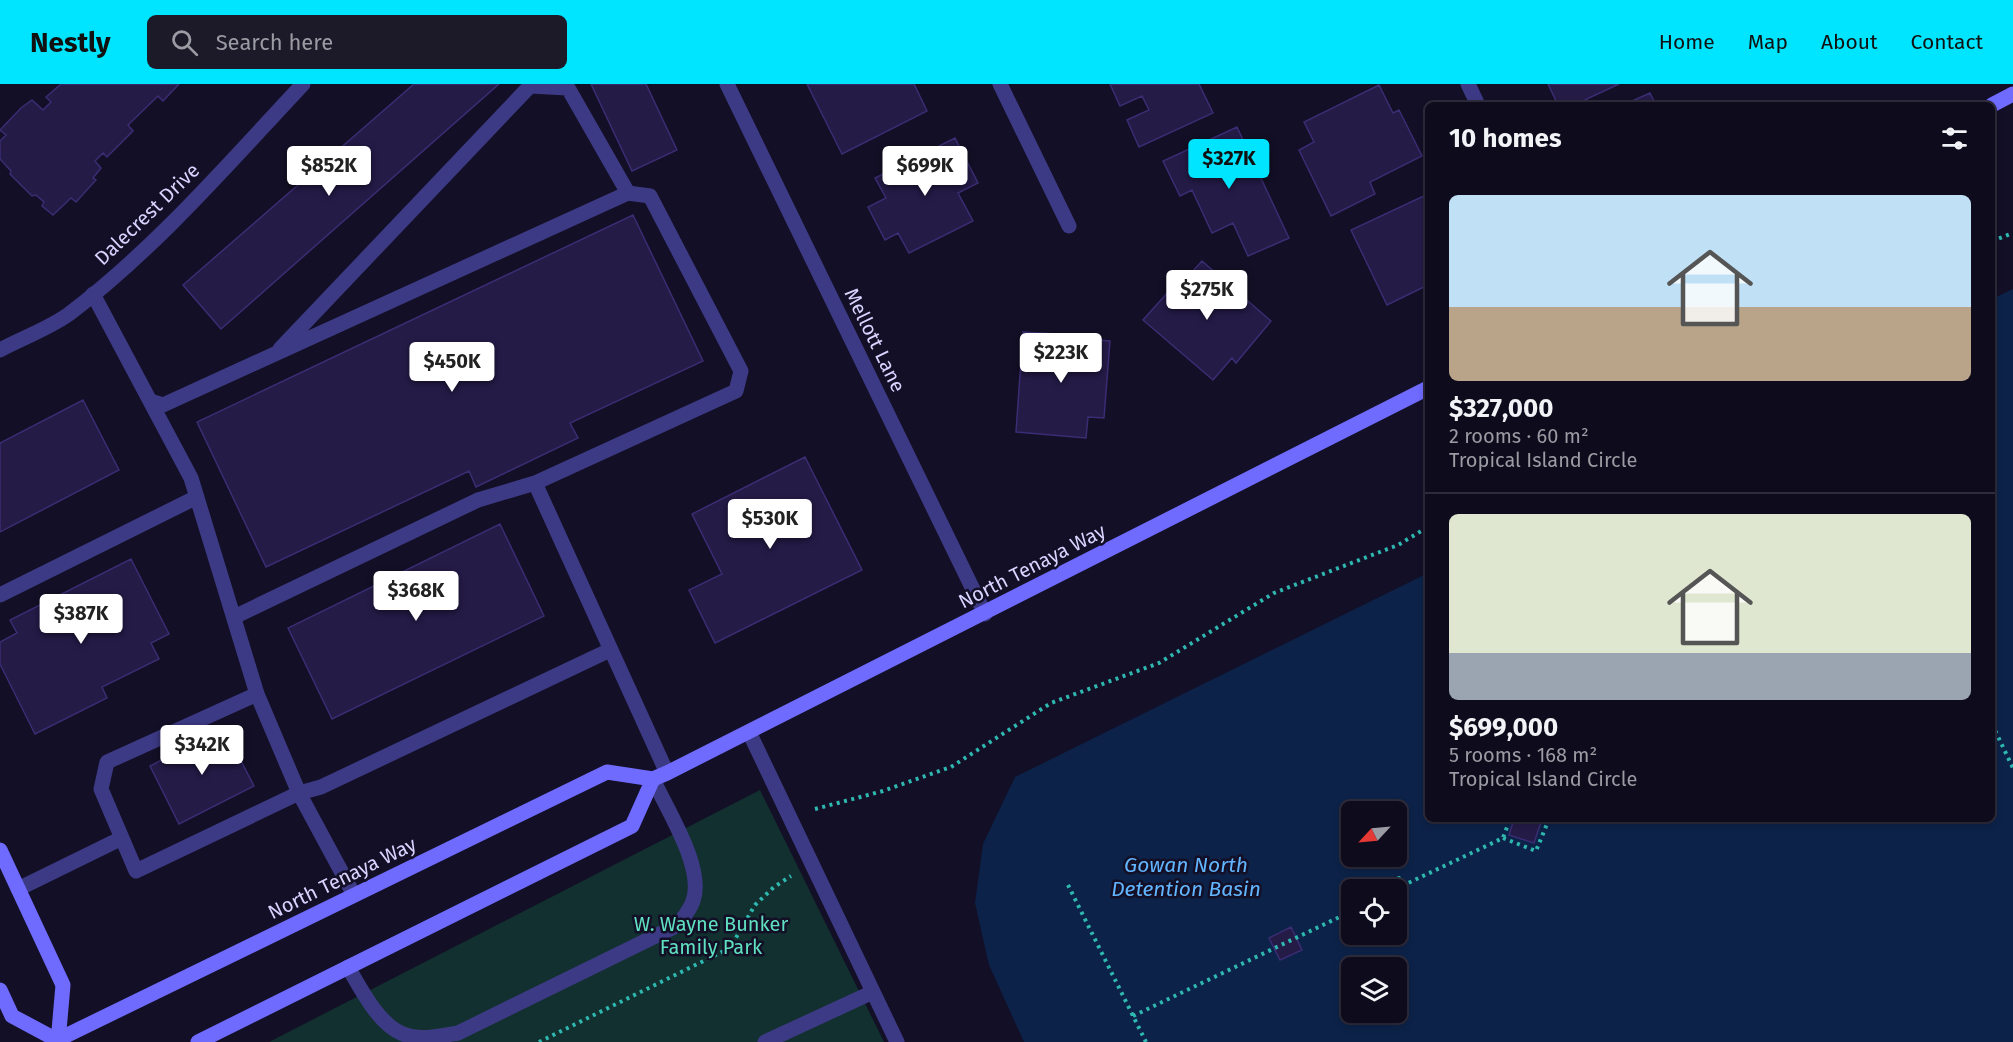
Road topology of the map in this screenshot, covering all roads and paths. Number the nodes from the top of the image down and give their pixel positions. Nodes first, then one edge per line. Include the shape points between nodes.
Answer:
1 (303, 84) edge
2 (727, 84) edge
3 (1000, 84) edge
4 (1468, 84) edge
5 (2013, 94) edge
6 (1477, 102) edge
7 (1995, 103) edge
8 (628, 193) junction
9 (1069, 226) dead end
10 (2013, 233) edge
11 (1995, 240) edge
12 (93, 294) junction
13 (0, 350) edge
14 (275, 354) junction
15 (1425, 390) edge
16 (150, 401) junction
17 (535, 483) junction
18 (197, 497) junction
19 (1425, 529) edge
20 (0, 595) edge
21 (985, 614) junction
22 (234, 617) junction
23 (610, 650) junction
24 (257, 694) junction
25 (1995, 730) edge
26 (749, 732) junction
27 (2013, 768) edge
28 (660, 776) junction
29 (299, 792) junction
30 (804, 811) dead end
31 (1509, 822) edge
32 (1548, 822) edge
33 (122, 838) junction
34 (1503, 838) junction
35 (0, 850) edge
36 (812, 863) junction
37 (1407, 884) edge
38 (1068, 885) dead end
39 (18, 889) junction
40 (354, 895) junction
41 (1341, 916) edge
42 (348, 967) junction
43 (0, 990) edge
44 (873, 992) junction
45 (1133, 1016) junction
46 (790, 1036) edge
47 (56, 1041) edge
48 (198, 1042) edge
49 (539, 1042) edge
50 (765, 1042) edge
51 (897, 1042) edge
52 (1146, 1042) edge

1 - 12 street, Dalecrest Drive via 178,218
2 - 21 street, Mellott Lane
3 - 9 street
4 - 6 street
5 - 7 main road
8 - 14 street
8 - 14 street via 568,88 530,86
8 - 17 street via 650,196 741,370 736,391
10 - 11 path
12 - 13 street, Dalecrest Drive via 66,315
12 - 16 street
14 - 16 street via 163,405
15 - 21 main road, North Tenaya Way
16 - 18 street
17 - 22 street via 478,500
17 - 23 street
18 - 20 street
18 - 22 street
19 - 30 path via 1398,545 1274,592 1159,663 1051,703 951,767 883,791
21 - 26 main road, North Tenaya Way
22 - 24 street
23 - 28 street
23 - 29 street via 321,787
24 - 29 street
24 - 33 street via 107,762 101,789
25 - 27 path
26 - 28 main road, North Tenaya Way
26 - 36 street
28 - 40 main road, North Tenaya Way via 607,772
28 - 42 main road via 632,826
28 - 42 street via 696,884 693,902 678,925 458,1033 431,1038 403,1034 374,1012
29 - 33 street via 136,871
29 - 40 street
31 - 34 path
32 - 34 path via 1536,850
33 - 39 street
34 - 37 path
35 - 39 main road
36 - 44 street
36 - 49 path via 774,886 755,905 730,948
38 - 45 path
39 - 47 main road via 63,985
40 - 47 main road, North Tenaya Way
41 - 45 path
42 - 48 main road
43 - 47 main road via 12,1016
44 - 46 street
44 - 51 street
45 - 52 path
46 - 50 street

